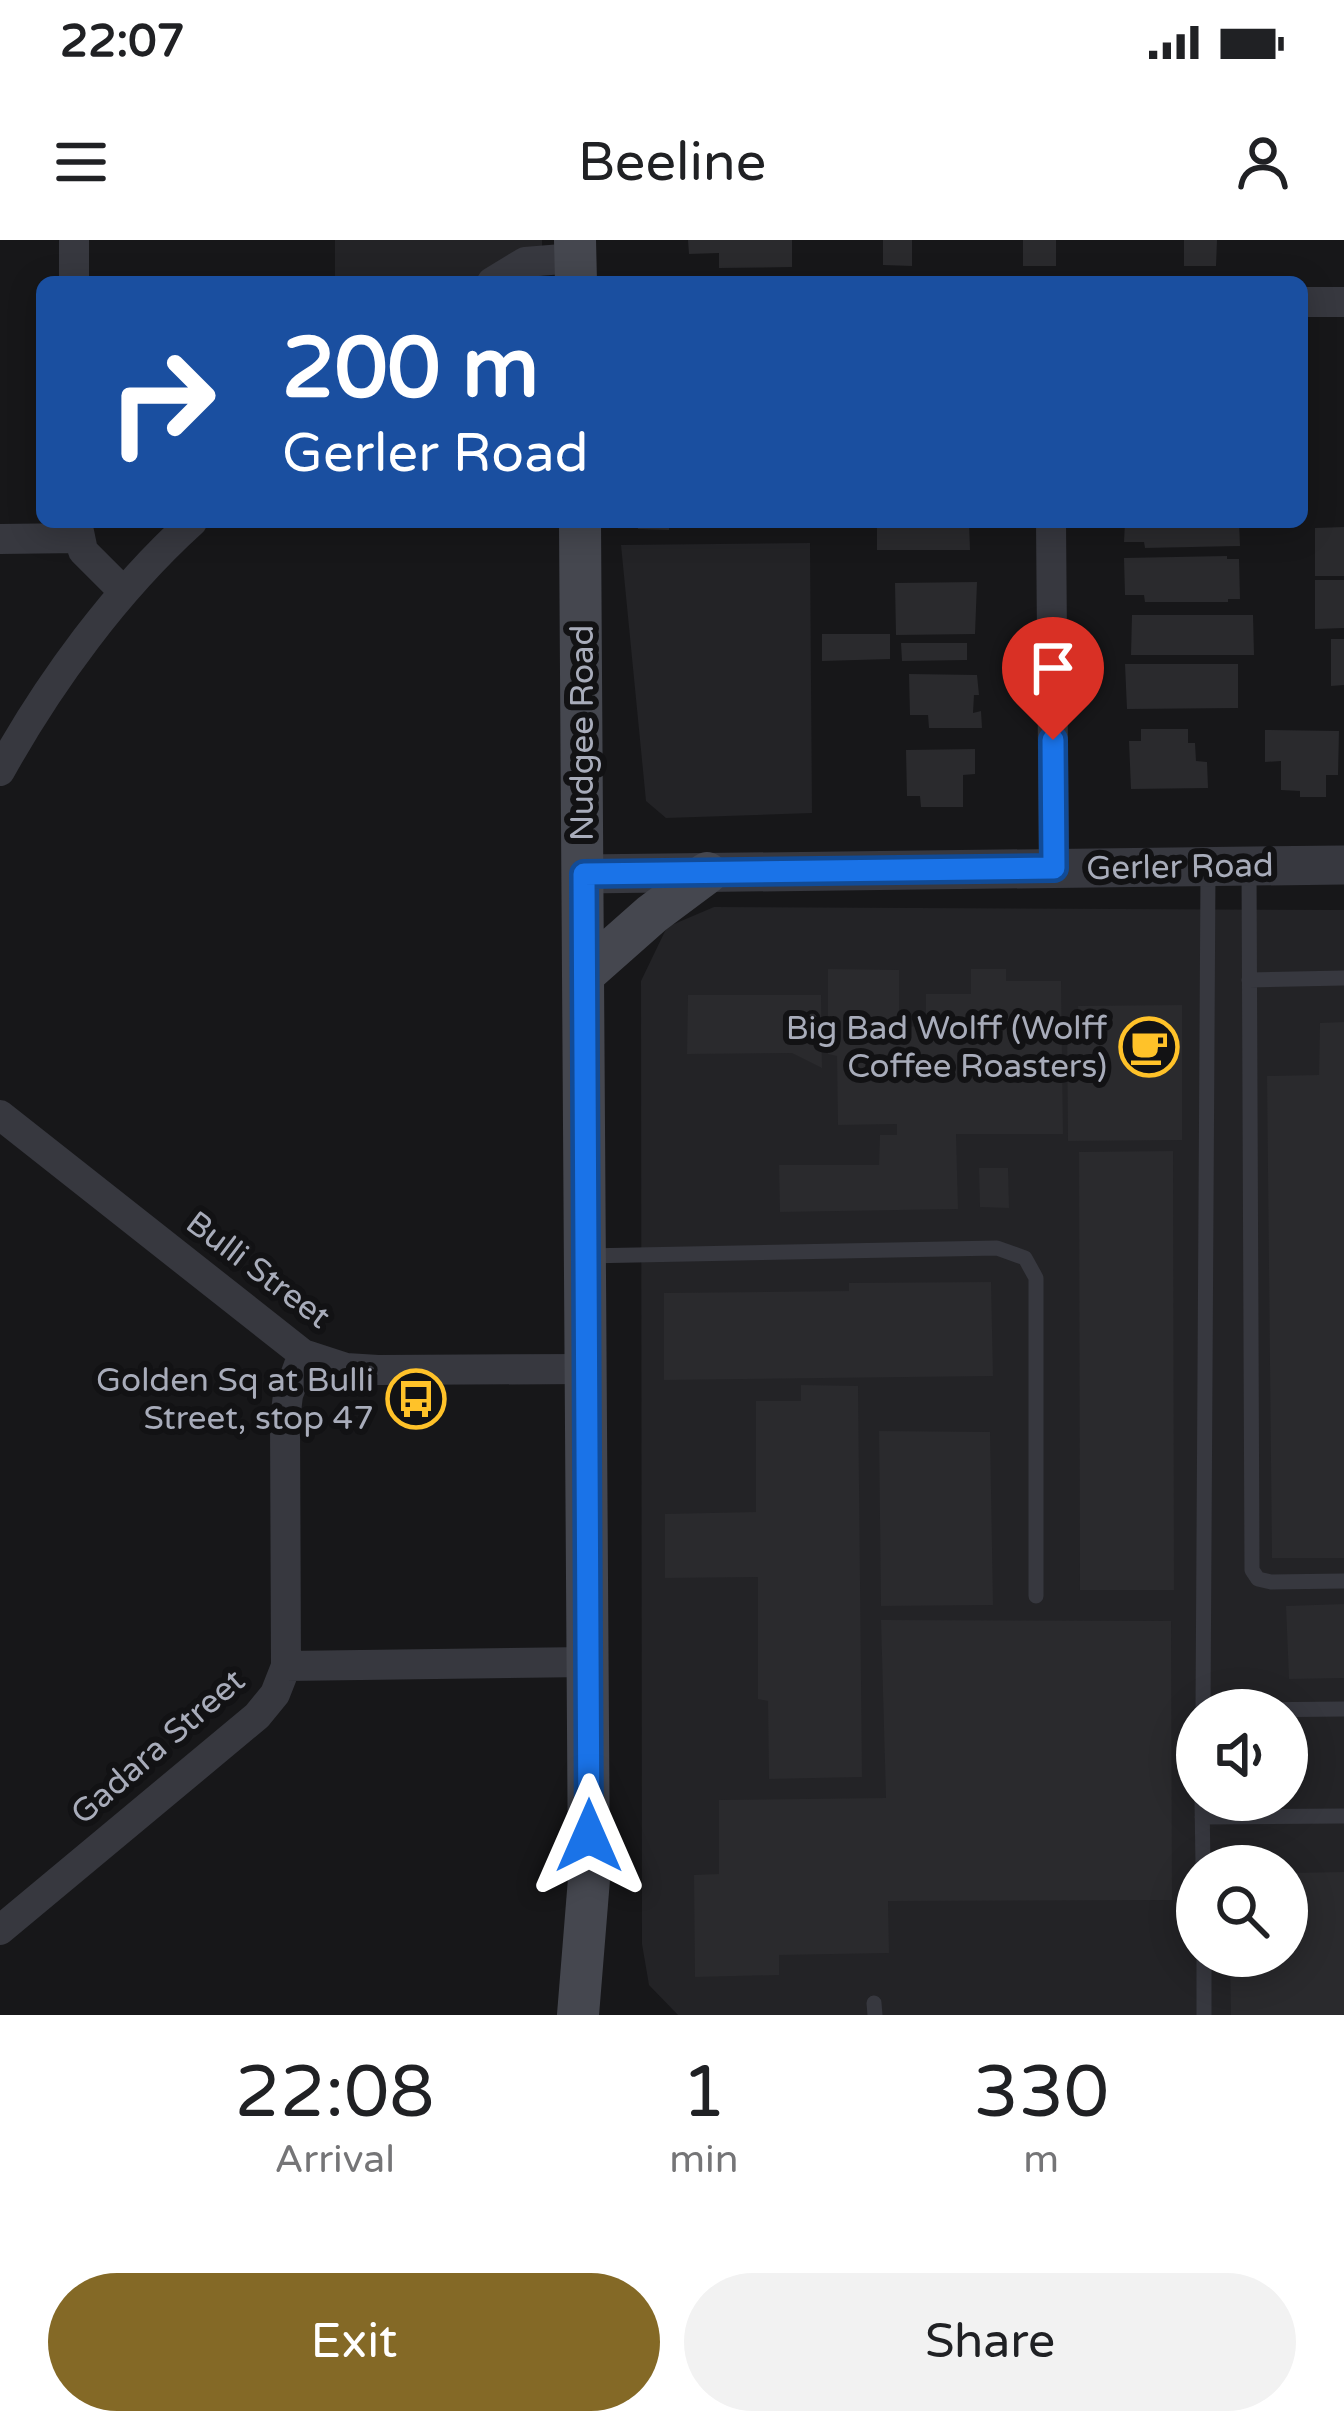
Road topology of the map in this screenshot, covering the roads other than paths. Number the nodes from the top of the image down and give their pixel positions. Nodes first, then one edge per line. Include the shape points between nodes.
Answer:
1 (74, 240) edge
2 (576, 260) edge
3 (74, 276) edge
4 (502, 276) edge
5 (1308, 302) edge
6 (1344, 302) edge
7 (186, 528) edge
8 (580, 528) edge
9 (1051, 528) edge
10 (78, 530) edge
11 (0, 538) edge
12 (124, 592) junction
13 (0, 771) edge
14 (1249, 866) junction
15 (1344, 866) edge
16 (1208, 867) junction
17 (1054, 868) junction
18 (707, 873) junction
19 (584, 874) junction
20 (583, 974) junction
21 (1344, 978) edge
22 (1249, 980) junction
23 (0, 1115) edge
24 (585, 1256) junction
25 (303, 1354) junction
26 (586, 1370) junction
27 (1344, 1581) edge
28 (1036, 1596) dead end
29 (588, 1662) junction
30 (286, 1666) junction
31 (1203, 1689) edge
32 (1344, 1708) edge
33 (1308, 1709) edge
34 (1308, 1814) edge
35 (1344, 1816) edge
36 (590, 1879) junction
37 (0, 1930) edge
38 (1204, 1977) edge
39 (578, 2015) edge
40 (608, 2015) edge
41 (1204, 2015) edge

1 - 3 street
2 - 4 street via 525,262
5 - 6 street
7 - 12 street
8 - 19 main road, Nudgee Road
9 - 17 street
10 - 11 street
10 - 12 street via 96,568
12 - 13 street
14 - 15 street, Gerler Road
14 - 16 street, Gerler Road
14 - 22 lane
16 - 17 street, Gerler Road
16 - 31 lane
17 - 18 street, Gerler Road
18 - 19 street, Gerler Road
18 - 20 main road
19 - 20 main road, Nudgee Road
20 - 24 main road, Nudgee Road
21 - 22 lane
22 - 27 lane via 1252,1570 1271,1582
23 - 25 street, Bulli Street
24 - 26 main road, Nudgee Road
24 - 28 lane via 997,1248 1025,1258 1036,1278
25 - 26 street, Bulli Street via 378,1370
25 - 30 street via 285,1420
26 - 29 main road, Nudgee Road
29 - 30 street, Gadara Street
29 - 36 main road, Nudgee Road
30 - 37 street, Gadara Street via 257,1716
32 - 33 lane
34 - 35 lane
36 - 39 main road, Nudgee Road
36 - 40 main road, Nudgee Road
38 - 41 lane

